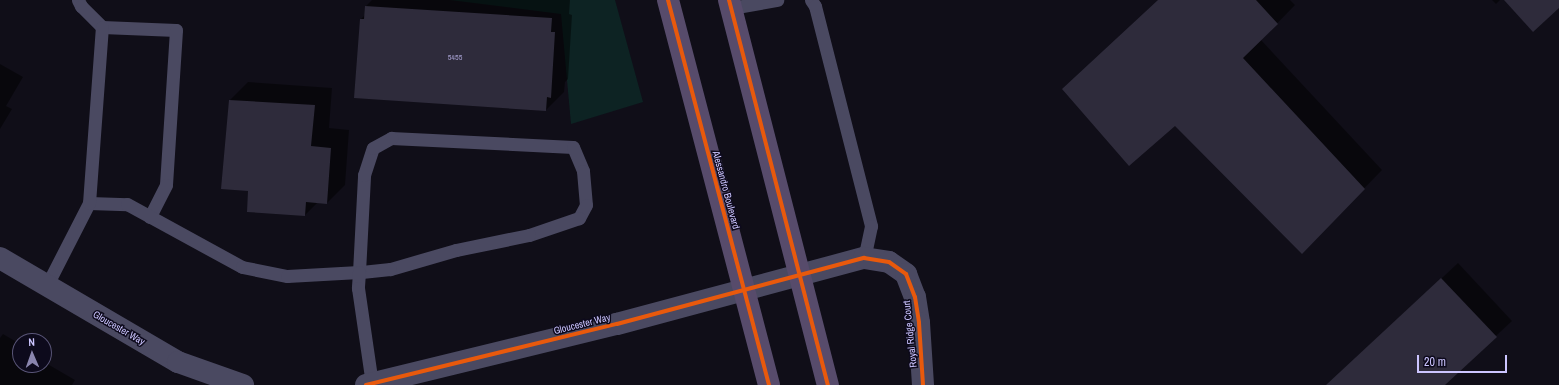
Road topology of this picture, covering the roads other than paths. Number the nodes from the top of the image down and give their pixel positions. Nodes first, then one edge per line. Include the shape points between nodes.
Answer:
1 (78, 0) edge
2 (668, 0) edge
3 (777, 0) edge
4 (811, 0) edge
5 (730, 4) edge
6 (102, 27) junction
7 (89, 203) junction
8 (150, 218) junction
9 (0, 258) edge
10 (864, 258) junction
11 (359, 272) junction
12 (801, 274) junction
13 (47, 285) junction
14 (744, 290) junction
15 (369, 384) edge
16 (243, 385) edge
17 (769, 385) edge
18 (828, 385) edge
19 (923, 385) edge

1 - 6 lane
2 - 14 main road, Alessandro Boulevard
3 - 5 lane
4 - 10 lane via 815,6 871,226
5 - 12 main road
6 - 7 lane
6 - 8 lane via 176,30 166,185
7 - 8 lane via 127,204
7 - 13 lane
8 - 11 lane via 242,267 286,276
9 - 13 street, Gloucester Way
10 - 12 street, Royal Ridge Court
10 - 19 street, Royal Ridge Court via 889,262 906,274 915,296
11 - 11 lane via 390,269 456,250 529,235 578,218 586,205 583,171 573,147 391,138 374,148 364,175
11 - 15 lane via 358,288
12 - 14 street, Gloucester Way
12 - 18 main road
13 - 16 street, Gloucester Way via 178,362
14 - 15 street, Gloucester Way via 617,324
14 - 17 main road, Alessandro Boulevard

